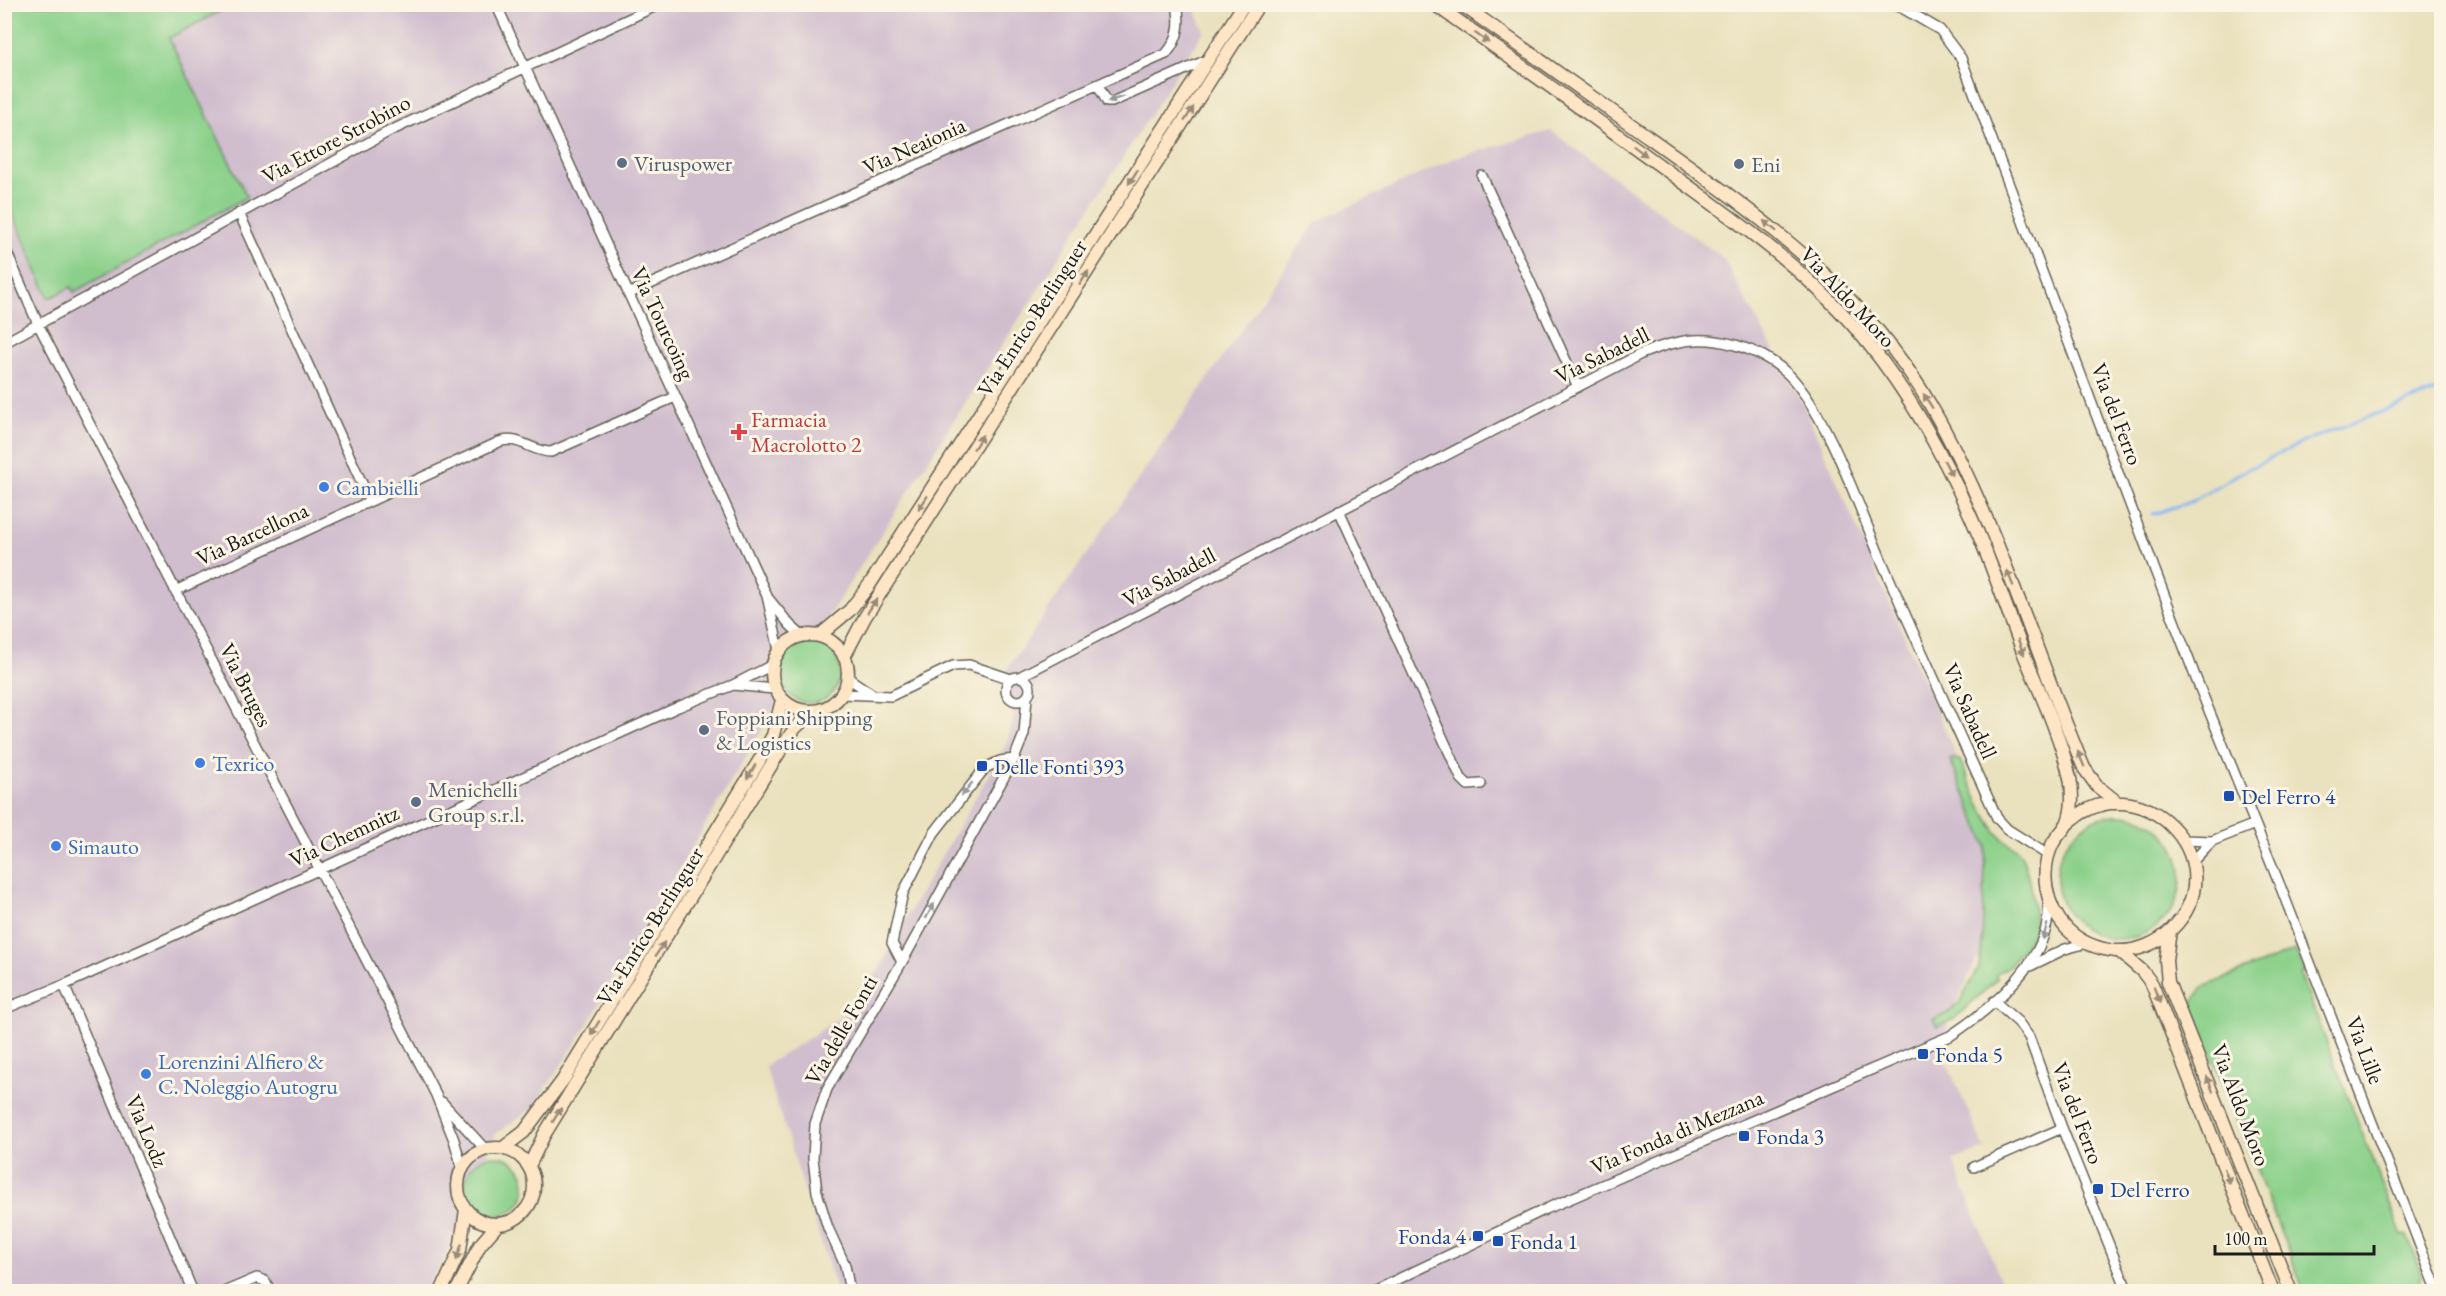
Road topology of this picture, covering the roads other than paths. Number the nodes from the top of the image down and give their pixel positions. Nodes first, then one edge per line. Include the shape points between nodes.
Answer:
1 (496, 4) edge
2 (660, 4) edge
3 (1177, 4) edge
4 (1244, 4) edge
5 (1259, 4) edge
6 (1434, 4) edge
7 (1461, 4) edge
8 (1891, 4) edge
9 (1209, 59) junction
10 (524, 67) junction
11 (1098, 85) junction
12 (1482, 176) dead end
13 (239, 213) junction
14 (4, 246) edge
15 (628, 294) junction
16 (38, 324) junction
17 (4, 343) edge
18 (1578, 387) junction
19 (675, 397) junction
20 (370, 501) junction
21 (1339, 510) junction
22 (176, 591) junction
23 (766, 596) junction
24 (802, 636) junction
25 (819, 636) junction
26 (779, 650) junction
27 (844, 657) junction
28 (772, 665) junction
29 (1042, 667) junction
30 (985, 671) junction
31 (848, 678) junction
32 (1015, 678) junction
33 (733, 685) junction
34 (1029, 686) junction
35 (1006, 689) junction
36 (778, 694) junction
37 (842, 694) junction
38 (874, 696) junction
39 (1027, 697) junction
40 (1017, 701) junction
41 (813, 712) junction
42 (1025, 713) junction
43 (1014, 759) junction
44 (1481, 784) dead end
45 (2118, 803) junction
46 (2255, 824) junction
47 (2066, 825) junction
48 (2184, 840) junction
49 (2212, 841) junction
50 (2048, 855) junction
51 (2192, 862) junction
52 (319, 870) junction
53 (2047, 891) junction
54 (2170, 931) junction
55 (2087, 943) junction
56 (2120, 951) junction
57 (902, 962) junction
58 (2026, 968) junction
59 (64, 985) junction
60 (1994, 1001) junction
61 (4, 1009) edge
62 (436, 1095) junction
63 (2062, 1128) junction
64 (502, 1148) junction
65 (485, 1149) junction
66 (529, 1166) junction
67 (462, 1167) junction
68 (1974, 1167) dead end
69 (466, 1209) junction
70 (498, 1224) junction
71 (2439, 1289) edge
72 (193, 1292) edge
73 (224, 1292) edge
74 (271, 1292) edge
75 (441, 1292) edge
76 (456, 1292) edge
77 (850, 1292) edge
78 (1371, 1292) edge
79 (2128, 1292) edge
80 (2273, 1292) edge
81 (2291, 1292) edge

1 - 10 street, Via Tourcoing
2 - 10 street, Via Ettore Strobino
3 - 11 street, Via Neaionia via 1178,38 1166,54
4 - 9 main road, Via Enrico Berlinguer
27 -> 5 main road, Via Enrico Berlinguer via 865,617
6 -> 47 main road, Via Aldo Moro via 1741,223 1798,271 1867,342 1948,467 1980,540 2060,743 2071,780 2071,808
45 -> 7 main road, Via Aldo Moro via 2097,786 2085,768 1961,462 1931,405 1877,331 1831,280 1751,210
8 - 46 street, Via del Ferro via 1940,30 1961,58
9 -> 11 street via 1112,102 1104,99
9 -> 25 main road, Via Enrico Berlinguer via 870,584 850,610
10 - 13 street, Via Ettore Strobino via 386,133
10 - 15 street, Via Tourcoing
11 - 15 street, Via Neaionia
12 - 18 street
13 - 16 street, Via Ettore Strobino
13 - 20 street
14 - 16 street, Via Bruges
15 - 19 street, Via Tourcoing
16 - 17 street, Via Ettore Strobino
16 - 22 street, Via Bruges
18 - 21 street, Via Sabadell
18 - 50 street, Via Sabadell via 1641,354 1677,342 1737,345 1788,374 1806,396 1834,449 1997,818 2007,829
19 - 20 street, Via Barcellona via 558,450 544,452 506,440
19 - 23 street, Via Tourcoing
20 - 22 street, Via Barcellona
21 - 29 street, Via Sabadell
21 - 44 street via 1461,778 1468,785
22 - 52 street, Via Bruges
23 - 24 street, Via Tourcoing
23 - 26 street, Via Tourcoing
24 - 25 main road
24 - 26 main road
25 - 27 main road via 834,644
26 - 28 main road, Via Enrico Berlinguer
27 - 31 main road
28 - 33 street, Via Chemnitz
28 - 36 main road, Via Enrico Berlinguer via 771,677
29 - 32 street, Via Sabadell
29 - 34 street
30 - 32 street
30 - 35 street
30 - 38 street via 959,665 896,695
31 - 37 main road
31 - 38 street
32 - 34 street
32 - 35 street
33 - 36 street, Via Chemnitz
33 - 52 street, Via Chemnitz via 678,706
34 - 39 street
35 - 40 street via 1008,697
36 - 41 main road via 796,709
36 -> 64 main road, Via Enrico Berlinguer via 773,735 759,761 563,1080 524,1132
37 - 38 street
37 - 41 main road, Via Enrico Berlinguer via 830,706
39 - 40 street
39 - 42 street, Via delle Fonti
40 - 42 street
66 -> 41 main road, Via Enrico Berlinguer via 544,1135 783,746
42 - 43 street, Via delle Fonti via 1022,742
57 -> 43 street, Via delle Fonti
43 -> 57 street, Via delle Fonti via 994,762 985,768 934,833 903,893 892,943
45 - 47 main road, Via Aldo Moro via 2092,808
45 - 48 main road, Via Aldo Moro via 2159,814
46 - 49 street
46 - 71 street, Via Lille
47 - 50 main road, Via Aldo Moro
48 - 49 street
48 - 51 main road, Via Aldo Moro
49 - 51 street
50 - 53 main road, Via Aldo Moro
51 - 54 main road, Via Aldo Moro via 2191,896
52 - 59 street, Via Chemnitz
52 - 62 street, Via Bruges
53 - 55 main road, Via Aldo Moro via 2061,922
53 -> 58 street via 2049,916 2044,938
54 - 56 main road, Via Aldo Moro via 2143,947
81 -> 54 main road, Via Aldo Moro via 2169,982 2166,960
55 - 56 main road, Via Aldo Moro
55 - 58 street via 2065,948
56 -> 80 main road, Via Aldo Moro via 2152,984
57 - 77 street, Via delle Fonti via 827,1089 815,1124 813,1158 817,1191 845,1265
58 - 60 street
59 - 61 street, Via Chemnitz
59 - 72 street, Via Lodz
60 - 63 street, Via del Ferro via 2029,1037
60 - 78 street, Via Fonda di Mezzana via 1950,1036 1546,1209
62 - 65 street, Via Bruges
62 - 67 street, Via Bruges
63 - 68 street
63 - 79 street, Via del Ferro
64 - 65 main road
64 - 66 main road via 519,1155
65 - 67 main road
66 - 70 main road via 534,1189 528,1206 515,1219
67 - 69 main road via 458,1191
69 - 70 main road via 483,1222
69 -> 75 main road via 460,1250
70 - 76 main road via 480,1245
73 - 74 street via 257,1278 265,1281

